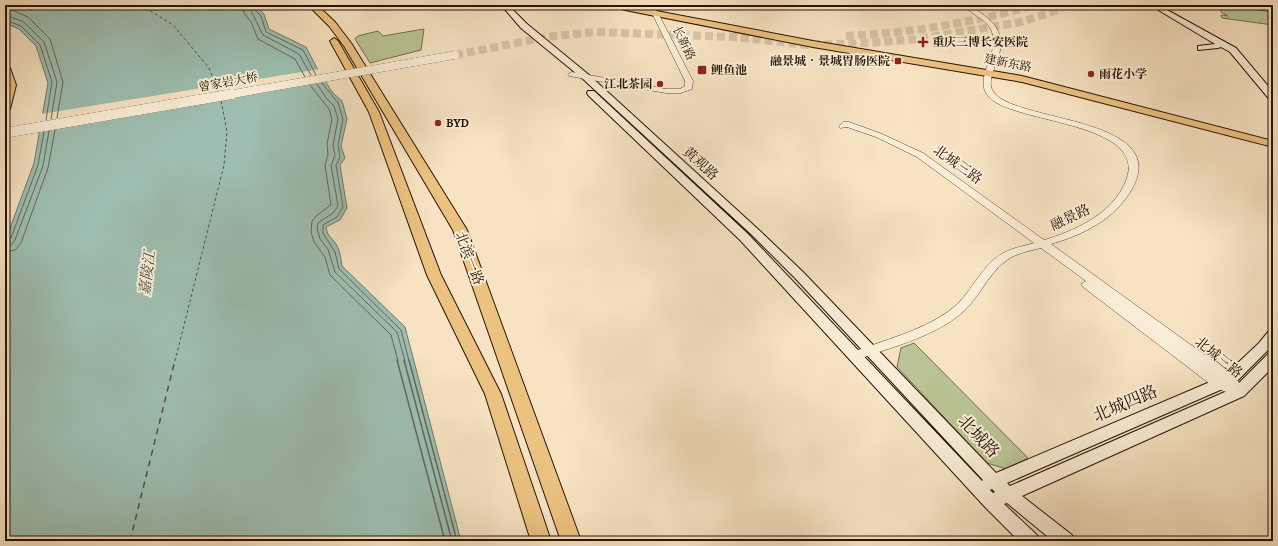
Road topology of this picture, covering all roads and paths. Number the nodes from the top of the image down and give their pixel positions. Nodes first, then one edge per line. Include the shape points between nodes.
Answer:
1 (302, 5) edge
2 (312, 5) edge
3 (499, 5) edge
4 (504, 5) edge
5 (616, 5) edge
6 (626, 5) edge
7 (966, 5) edge
8 (1153, 5) edge
9 (1158, 5) edge
10 (655, 13) junction
11 (1210, 36) junction
12 (1201, 48) dead end
13 (5, 68) edge
14 (990, 71) junction
15 (572, 74) junction
16 (586, 77) junction
17 (1273, 90) edge
18 (1273, 98) edge
19 (5, 109) edge
20 (5, 127) edge
21 (5, 133) edge
22 (1273, 142) edge
23 (1040, 244) junction
24 (1273, 335) edge
25 (870, 350) junction
26 (855, 356) junction
27 (1273, 358) edge
28 (1224, 381) junction
29 (1239, 392) junction
30 (994, 481) junction
31 (979, 488) junction
32 (1008, 494) junction
33 (991, 502) junction
34 (541, 541) edge
35 (571, 541) edge
36 (1031, 541) edge
37 (1066, 541) edge

1 - 34 main road via 338,46 374,112 434,275 493,394
2 - 35 main road, 北滨一路 via 332,24 348,45 460,230
3 - 15 main road, 黄观路 via 537,45
4 - 16 main road, 黄观路 via 524,26
5 - 10 main road, 建新东路
6 - 10 main road, 建新东路
7 - 14 street, 融景路 via 993,27 998,39 999,46
8 - 11 main road
9 - 17 main road via 1238,50
10 - 14 main road, 建新东路 via 813,44
10 - 16 street, 长新路 via 689,81 688,87 681,91 666,91
11 - 12 main road via 1219,45
11 - 18 main road via 1236,53
13 - 19 main road via 11,85
14 - 22 main road, 建新东路
14 - 23 street, 融景路 via 987,90 995,99 1013,107 1100,132 1124,147 1134,164 1131,184 1115,206 1090,226
15 - 16 street, 长新路
15 - 26 main road, 黄观路 via 744,237
16 - 25 main road, 黄观路 via 756,233
20 - 21 main road, 曾家岩大桥, bridge via 454,52
23 - 23 street, 北城三路 via 914,151 877,134 846,124 843,126 875,137 914,157
23 - 25 street, 融景路 via 999,260 963,305 949,317
23 - 28 street, 北城三路
24 - 28 main road, 北城四路 via 1264,347
25 - 26 street, 融景路
25 - 30 main road, 北城路
26 - 31 main road
27 - 29 main road
28 - 29 street, 北城三路
28 - 30 main road, 北城四路
29 - 32 main road
30 - 31 main road, 北城四路
30 - 32 main road, 北城路
31 - 33 main road
32 - 33 main road
32 - 37 main road, 北城路
33 - 36 main road

